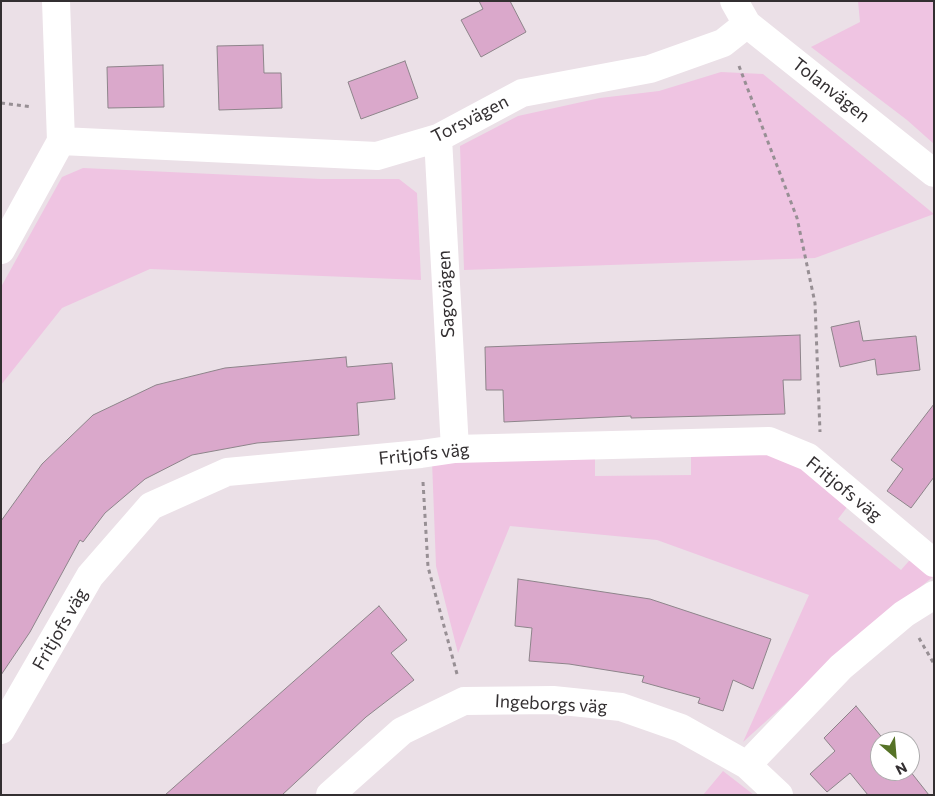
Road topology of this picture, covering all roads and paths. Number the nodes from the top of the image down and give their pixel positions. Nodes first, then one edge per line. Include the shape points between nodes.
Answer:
1 (56, 1) edge
2 (740, 12) edge
3 (724, 42) junction
4 (438, 138) junction
5 (62, 141) junction
6 (934, 174) edge
7 (1, 250) edge
8 (455, 449) junction
9 (421, 454) junction
10 (808, 458) junction
11 (934, 563) edge
12 (934, 595) edge
13 (464, 701) junction
14 (1, 730) edge
15 (747, 765) junction
16 (330, 795) edge
17 (779, 795) edge

1 - 5 street
2 - 3 street, Torsvägen
2 - 6 street, Tolanvägen
3 - 4 street, Torsvägen via 650,68 522,93
3 - 10 path via 737,61 797,218 815,303 821,434
4 - 5 street, Torsvägen via 377,156
4 - 8 street, Sagovägen
5 - 7 street
8 - 9 street, Fritjofs väg
8 - 10 street, Fritjofs väg via 769,441
9 - 13 path via 428,567
9 - 14 street, Fritjofs väg via 227,472 151,506 90,576
10 - 11 street, Fritjofs väg
12 - 15 street via 904,614 841,667
13 - 15 street, Ingeborgs väg via 552,700 621,708 681,728
13 - 16 street, Ingeborgs väg via 402,730
15 - 17 street, Ingeborgs väg

